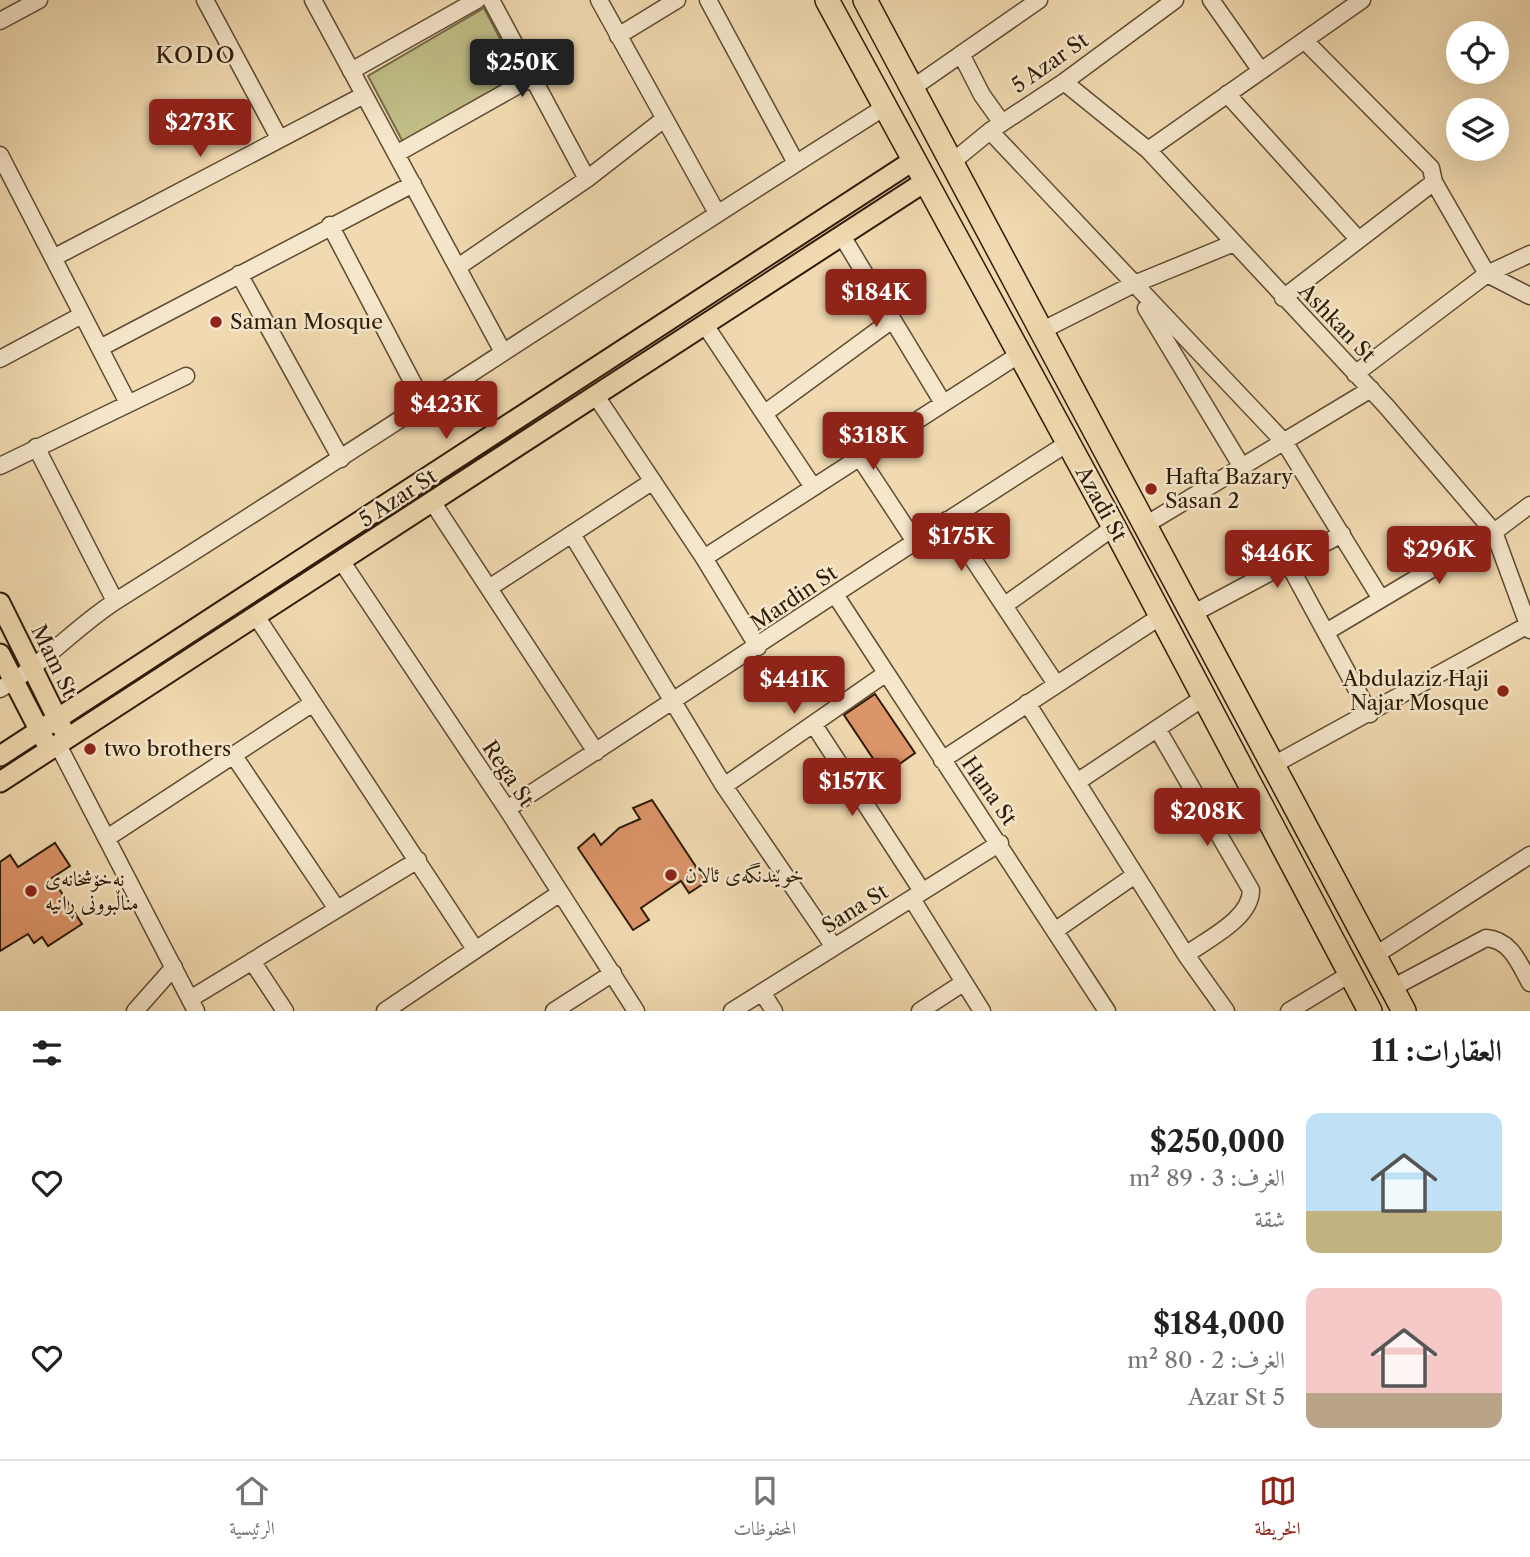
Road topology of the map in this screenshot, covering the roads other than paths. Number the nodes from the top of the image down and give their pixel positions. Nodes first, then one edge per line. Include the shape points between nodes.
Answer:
1 (39, 0) edge
2 (205, 0) edge
3 (313, 0) edge
4 (477, 0) edge
5 (491, 0) edge
6 (599, 0) edge
7 (677, 0) edge
8 (708, 0) edge
9 (827, 0) edge
10 (864, 0) edge
11 (1039, 0) edge
12 (1175, 0) edge
13 (1212, 0) edge
14 (1362, 0) edge
15 (23, 4) edge
16 (0, 21) edge
17 (618, 36) junction
18 (1305, 41) junction
19 (961, 54) junction
20 (351, 71) junction
21 (1261, 71) junction
22 (531, 78) junction
23 (1064, 82) junction
24 (911, 89) junction
25 (1227, 94) junction
26 (365, 95) junction
27 (885, 107) junction
28 (664, 119) junction
29 (996, 127) junction
30 (279, 138) junction
31 (1148, 150) junction
32 (396, 154) junction
33 (0, 155) edge
34 (914, 160) junction
35 (796, 163) junction
36 (951, 163) junction
37 (587, 179) junction
38 (926, 181) junction
39 (1434, 182) junction
40 (412, 184) junction
41 (717, 213) junction
42 (330, 225) junction
43 (842, 236) junction
44 (1358, 239) junction
45 (1234, 243) junction
46 (1530, 254) edge
47 (53, 258) junction
48 (458, 267) junction
49 (239, 274) junction
50 (1487, 274) junction
51 (1132, 285) junction
52 (1530, 296) edge
53 (1283, 298) junction
54 (82, 315) junction
55 (892, 320) junction
56 (705, 325) junction
57 (1041, 331) junction
58 (100, 348) junction
59 (503, 352) junction
60 (1020, 354) junction
61 (0, 359) edge
62 (1356, 374) junction
63 (186, 376) dead end
64 (1371, 389) junction
65 (596, 396) junction
66 (128, 403) junction
67 (943, 403) junction
68 (424, 404) junction
69 (532, 410) junction
70 (765, 413) junction
71 (544, 430) junction
72 (1068, 443) junction
73 (1284, 443) junction
74 (36, 447) junction
75 (1107, 450) junction
76 (860, 458) junction
77 (341, 459) junction
78 (0, 466) edge
79 (1080, 466) junction
80 (1242, 467) junction
81 (653, 481) junction
82 (813, 487) junction
83 (433, 503) junction
84 (1530, 505) edge
85 (1143, 517) junction
86 (947, 520) junction
87 (1112, 525) junction
88 (1494, 532) junction
89 (1342, 534) junction
90 (573, 536) junction
91 (914, 540) junction
92 (704, 558) junction
93 (342, 562) junction
94 (1288, 563) junction
95 (489, 588) junction
96 (836, 596) junction
97 (1381, 599) junction
98 (115, 601) junction
99 (0, 603) edge
100 (1005, 605) junction
101 (1194, 613) junction
102 (256, 615) junction
103 (1161, 616) junction
104 (1529, 628) edge
105 (1326, 632) junction
106 (758, 648) junction
107 (0, 654) edge
108 (32, 665) junction
109 (885, 674) junction
110 (1056, 684) junction
111 (7, 685) edge
112 (1203, 698) junction
113 (672, 699) junction
114 (313, 703) junction
115 (1027, 703) junction
116 (1370, 714) junction
117 (58, 719) junction
118 (814, 725) junction
119 (1158, 730) junction
120 (40, 731) junction
121 (58, 744) junction
122 (596, 752) junction
123 (0, 756) edge
124 (234, 756) junction
125 (942, 760) junction
126 (1275, 764) junction
127 (0, 782) edge
128 (1077, 782) junction
129 (724, 786) junction
130 (507, 809) junction
131 (107, 838) junction
132 (1000, 843) junction
133 (1530, 855) edge
134 (418, 860) junction
135 (1135, 875) junction
136 (560, 893) junction
137 (917, 895) junction
138 (337, 909) junction
139 (1056, 930) junction
140 (834, 947) junction
141 (475, 949) junction
142 (1186, 955) junction
143 (1374, 956) junction
144 (252, 961) junction
145 (174, 967) junction
146 (613, 973) junction
147 (1350, 974) junction
148 (963, 983) junction
149 (1530, 983) edge
150 (1392, 988) junction
151 (762, 992) junction
152 (193, 1005) edge
153 (395, 1009) edge
154 (1103, 1010) edge
155 (135, 1011) edge
156 (285, 1011) edge
157 (554, 1011) edge
158 (636, 1011) edge
159 (732, 1011) edge
160 (774, 1011) edge
161 (920, 1011) edge
162 (982, 1011) edge
163 (1226, 1011) edge
164 (1289, 1011) edge
165 (1370, 1011) edge
166 (1404, 1011) edge

1 - 15 street
2 - 30 street
3 - 20 street
4 - 20 street
5 - 22 street
6 - 17 street
7 - 17 street
8 - 35 street
9 - 27 highway, Azadi St
10 - 24 highway, Azadi St
11 - 19 street
12 - 23 street, 5 Azar St
13 - 21 street
14 - 18 street
15 - 16 street
17 - 28 street
18 - 21 street
18 - 39 street via 1432,168
19 - 24 street
19 - 29 street
20 - 26 street
21 - 25 street
22 - 32 street
22 - 37 street
23 - 29 street, 5 Azar St
23 - 31 street, Ashkan St
24 - 36 highway, Azadi St
25 - 31 street
25 - 44 street
26 - 30 street
26 - 32 street
27 - 34 highway, Azadi St
27 - 35 street
28 - 37 street
28 - 41 street
29 - 36 street, 5 Azar St
29 - 51 street
30 - 47 street
31 - 45 street, Ashkan St
32 - 40 street
33 - 47 street
34 - 38 highway, Azadi St
34 - 69 main road, 5 Azar St
35 - 41 street
36 - 57 highway, Azadi St
37 - 48 street
38 - 43 main road, 5 Azar St
38 - 60 highway, Azadi St
39 - 44 street
39 - 50 street
40 - 42 street
40 - 48 street
41 - 59 street
42 - 49 street
42 - 68 street
43 - 55 street
43 - 56 main road, 5 Azar St
44 - 53 street
45 - 51 street
45 - 53 street, Ashkan St
46 - 50 street
47 - 54 street
48 - 59 street
49 - 58 street
49 - 77 street
50 - 52 street
50 - 62 street
51 - 57 street
51 - 73 street
51 - 80 street
53 - 62 street, Ashkan St
54 - 58 street
54 - 61 street
55 - 67 street
55 - 70 street
56 - 65 main road, 5 Azar St
56 - 70 street
57 - 75 highway, Azadi St
58 - 66 street
59 - 68 street
60 - 67 street
60 - 72 highway, Azadi St
62 - 64 street, Ashkan St
63 - 66 street
64 - 73 street
64 - 88 street, Ashkan St
65 - 71 main road, 5 Azar St
65 - 81 street
66 - 74 street
67 - 76 street
68 - 77 street
69 - 71 main road
69 - 117 main road, 5 Azar St
70 - 82 street
71 - 83 main road, 5 Azar St
72 - 79 highway, Azadi St
72 - 86 street, Mardin St
73 - 80 street
73 - 89 street
74 - 78 street
74 - 98 street
75 - 79 main road via 1108,462 1101,471 1090,473
75 - 85 highway, Azadi St
76 - 82 street
76 - 91 street
77 - 98 street
79 - 87 highway, Azadi St
80 - 85 street
81 - 90 street
81 - 92 street
82 - 92 street
83 - 93 main road, 5 Azar St
83 - 95 street
84 - 88 street
85 - 87 main road via 1130,504 1119,505 1112,513
85 - 101 highway, Azadi St
86 - 91 street, Mardin St
86 - 100 street
87 - 100 street
87 - 103 highway, Azadi St
88 - 97 street
88 - 104 street, Ashkan St
89 - 94 street
89 - 97 street
90 - 95 street
90 - 113 street
91 - 96 street, Mardin St
92 - 106 street
93 - 102 main road, 5 Azar St
93 - 130 street, Rega St
94 - 101 street
94 - 105 street
95 - 122 street
96 - 106 street, Mardin St
96 - 109 street, Hana St
97 - 105 street
98 - 108 street
99 - 108 main road, Mam St
100 - 110 street
101 - 126 highway, Azadi St
102 - 114 street
102 - 121 main road, 5 Azar St
103 - 110 street
103 - 112 highway, Azadi St
104 - 116 street
105 - 116 street
106 - 113 street, Mardin St
107 - 111 main road, Mam St
108 - 111 street
108 - 117 main road, Mam St
109 - 118 street
109 - 125 street, Hana St
110 - 115 street
111 - 120 main road, Mam St
112 - 119 street
112 - 147 highway, Azadi St
113 - 122 street, Mardin St
113 - 129 street
114 - 124 street
114 - 134 street
115 - 125 street
115 - 128 street
116 - 126 street
117 - 120 main road, 5 Azar St
117 - 121 main road, Mam St
118 - 129 street
118 - 137 street
119 - 128 street
119 - 142 street via 1251,890 1251,901 1242,914
120 - 121 main road, Mam St
120 - 123 main road, 5 Azar St
121 - 127 main road, 5 Azar St
121 - 131 street
122 - 130 street, Mardin St
124 - 131 street
124 - 138 street
125 - 132 street, Hana St
126 - 143 highway, Azadi St
128 - 135 street
129 - 140 street
130 - 136 street, Rega St
131 - 145 street
132 - 137 street, Sana St
132 - 139 street, Hana St
133 - 143 street
134 - 138 street
134 - 141 street
135 - 139 street
135 - 142 street
136 - 141 street
136 - 146 street, Rega St
137 - 140 street, Sana St
137 - 148 street
138 - 144 street
139 - 154 street, Hana St
140 - 151 street, Sana St
141 - 153 street
142 - 163 street
143 - 150 highway, Azadi St
144 - 152 street
144 - 156 street
145 - 152 street
145 - 155 street
146 - 157 street
146 - 158 street, Rega St
147 - 164 street
147 - 165 highway, Azadi St
148 - 161 street
148 - 162 street
149 - 150 street via 1506,945 1486,939
150 - 166 highway, Azadi St
151 - 159 street, Sana St
151 - 160 street

